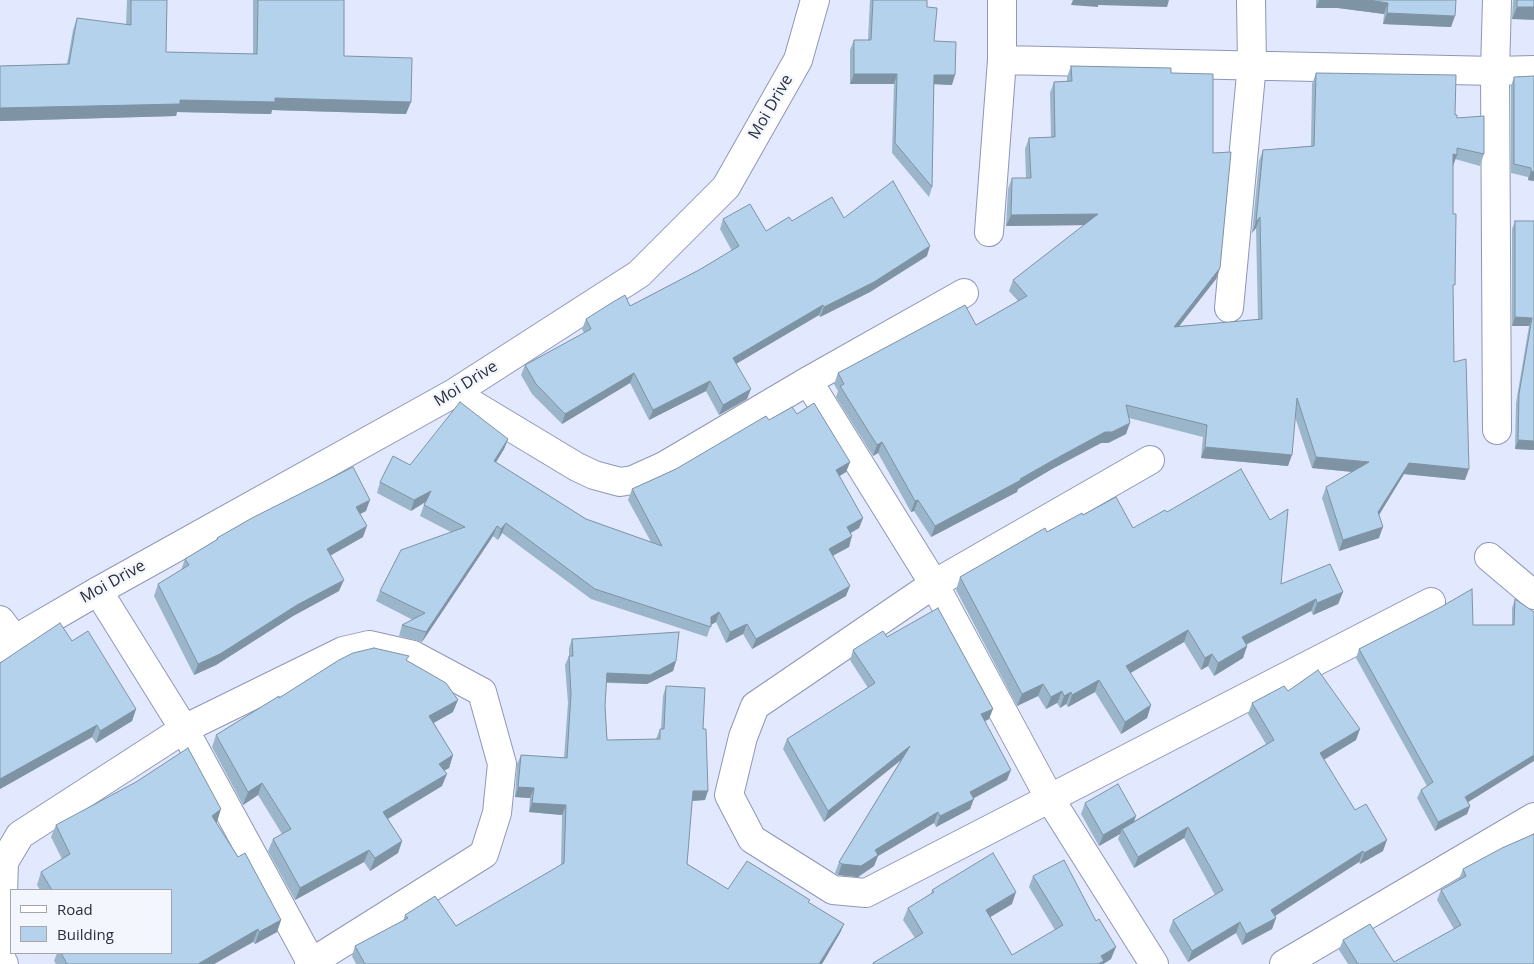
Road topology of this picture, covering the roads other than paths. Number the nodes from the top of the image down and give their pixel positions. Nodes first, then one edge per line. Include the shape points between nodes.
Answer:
1 (815, 0) edge
2 (1002, 0) edge
3 (1251, 0) edge
4 (1497, 0) edge
5 (1002, 60) junction
6 (1252, 64) junction
7 (1495, 70) junction
8 (1534, 70) edge
9 (988, 232) dead end
10 (964, 293) dead end
11 (1229, 308) dead end
12 (808, 381) junction
13 (454, 393) junction
14 (1497, 430) dead end
15 (1150, 460) dead end
16 (1489, 558) dead end
17 (934, 584) junction
18 (98, 591) junction
19 (1534, 595) edge
20 (1431, 602) dead end
21 (5, 636) edge
22 (184, 729) junction
23 (1050, 799) junction
24 (1534, 817) edge
25 (4, 964) edge
26 (311, 964) edge
27 (1154, 964) edge
28 (1284, 964) edge

1 - 13 street, Moi Drive via 798,60 726,187 639,274
2 - 5 street
3 - 6 street
4 - 7 street
5 - 6 street
5 - 9 street
6 - 7 street
6 - 11 street
7 - 8 street
7 - 14 street
10 - 12 street
12 - 13 street via 664,466 633,480 620,482 577,467
12 - 17 street
13 - 18 street, Moi Drive
15 - 17 street
16 - 19 street
17 - 23 street
17 - 23 street via 755,706 728,795 752,839 833,890 866,893
18 - 21 street, Moi Drive
18 - 22 street
20 - 23 street
22 - 25 street via 20,835 4,862 1,960
22 - 26 street
22 - 26 street via 343,650 369,645 413,655 482,692 502,764 497,813 484,854
23 - 27 street
24 - 28 street

